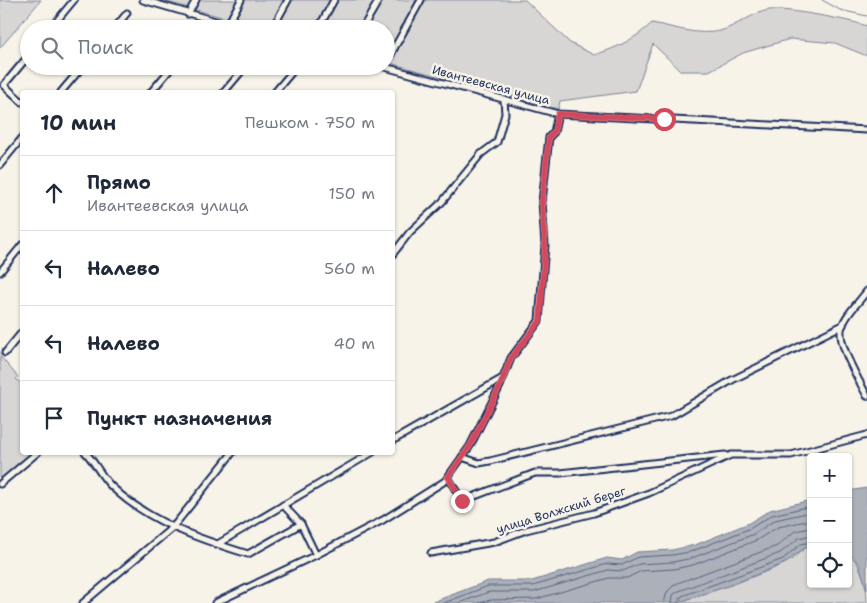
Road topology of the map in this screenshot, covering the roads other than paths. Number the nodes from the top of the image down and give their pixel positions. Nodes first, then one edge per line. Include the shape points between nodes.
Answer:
1 (74, 0) edge
2 (146, 0) edge
3 (196, 0) edge
4 (241, 0) edge
5 (288, 0) edge
6 (334, 0) edge
7 (379, 0) edge
8 (421, 0) edge
9 (127, 13) dead end
10 (188, 14) junction
11 (57, 20) edge
12 (121, 20) edge
13 (212, 20) edge
14 (230, 20) edge
15 (277, 20) edge
16 (323, 20) edge
17 (367, 20) edge
18 (395, 46) edge
19 (20, 66) edge
20 (395, 69) edge
21 (75, 75) edge
22 (165, 75) edge
23 (238, 75) edge
24 (289, 75) edge
25 (63, 90) edge
26 (153, 90) edge
27 (226, 90) edge
28 (277, 90) edge
29 (504, 99) junction
30 (20, 100) edge
31 (558, 114) junction
32 (867, 130) edge
33 (20, 140) edge
34 (0, 165) edge
35 (20, 247) edge
36 (395, 251) edge
37 (0, 272) edge
38 (867, 291) edge
39 (843, 325) junction
40 (20, 334) edge
41 (5, 353) dead end
42 (503, 377) junction
43 (867, 396) edge
44 (867, 435) edge
45 (395, 439) edge
46 (34, 455) edge
47 (87, 455) edge
48 (231, 455) edge
49 (368, 455) edge
50 (731, 455) junction
51 (462, 457) junction
52 (448, 477) junction
53 (0, 484) edge
54 (283, 505) junction
55 (301, 524) junction
56 (173, 527) junction
57 (216, 545) junction
58 (431, 553) dead end
59 (316, 555) junction
60 (82, 603) edge
61 (216, 603) edge

1 - 11 street
2 - 10 street
3 - 10 street
4 - 14 street
5 - 15 street
6 - 16 street
7 - 17 street
8 - 18 street
9 - 12 street
10 - 13 street
19 - 30 street via 4,85
20 - 29 street, Ивантеевская улица
21 - 25 street
22 - 26 street
23 - 27 street
24 - 28 street
29 - 31 street, Ивантеевская улица
29 - 36 street via 505,114 497,142 481,154 442,202
31 - 32 street, Ивантеевская улица
31 - 42 street via 554,132 549,137 542,202 545,245 540,321 511,358
33 - 34 street
35 - 37 street
38 - 39 street
39 - 43 street via 842,339
39 - 51 street via 732,380 671,416 490,461 479,462
40 - 41 street
42 - 45 street
42 - 51 street
44 - 50 street, улица Волжский берег via 791,455
46 - 53 street
47 - 56 street via 112,487 152,517
48 - 56 street
49 - 54 street
50 - 52 street via 535,473 462,501
50 - 58 street, улица Волжский берег via 649,493 594,513 526,530 494,542
51 - 52 street
52 - 59 street via 383,520
54 - 55 street
54 - 57 street
55 - 57 street via 248,554
55 - 59 street
56 - 57 street
56 - 60 street
59 - 61 street

